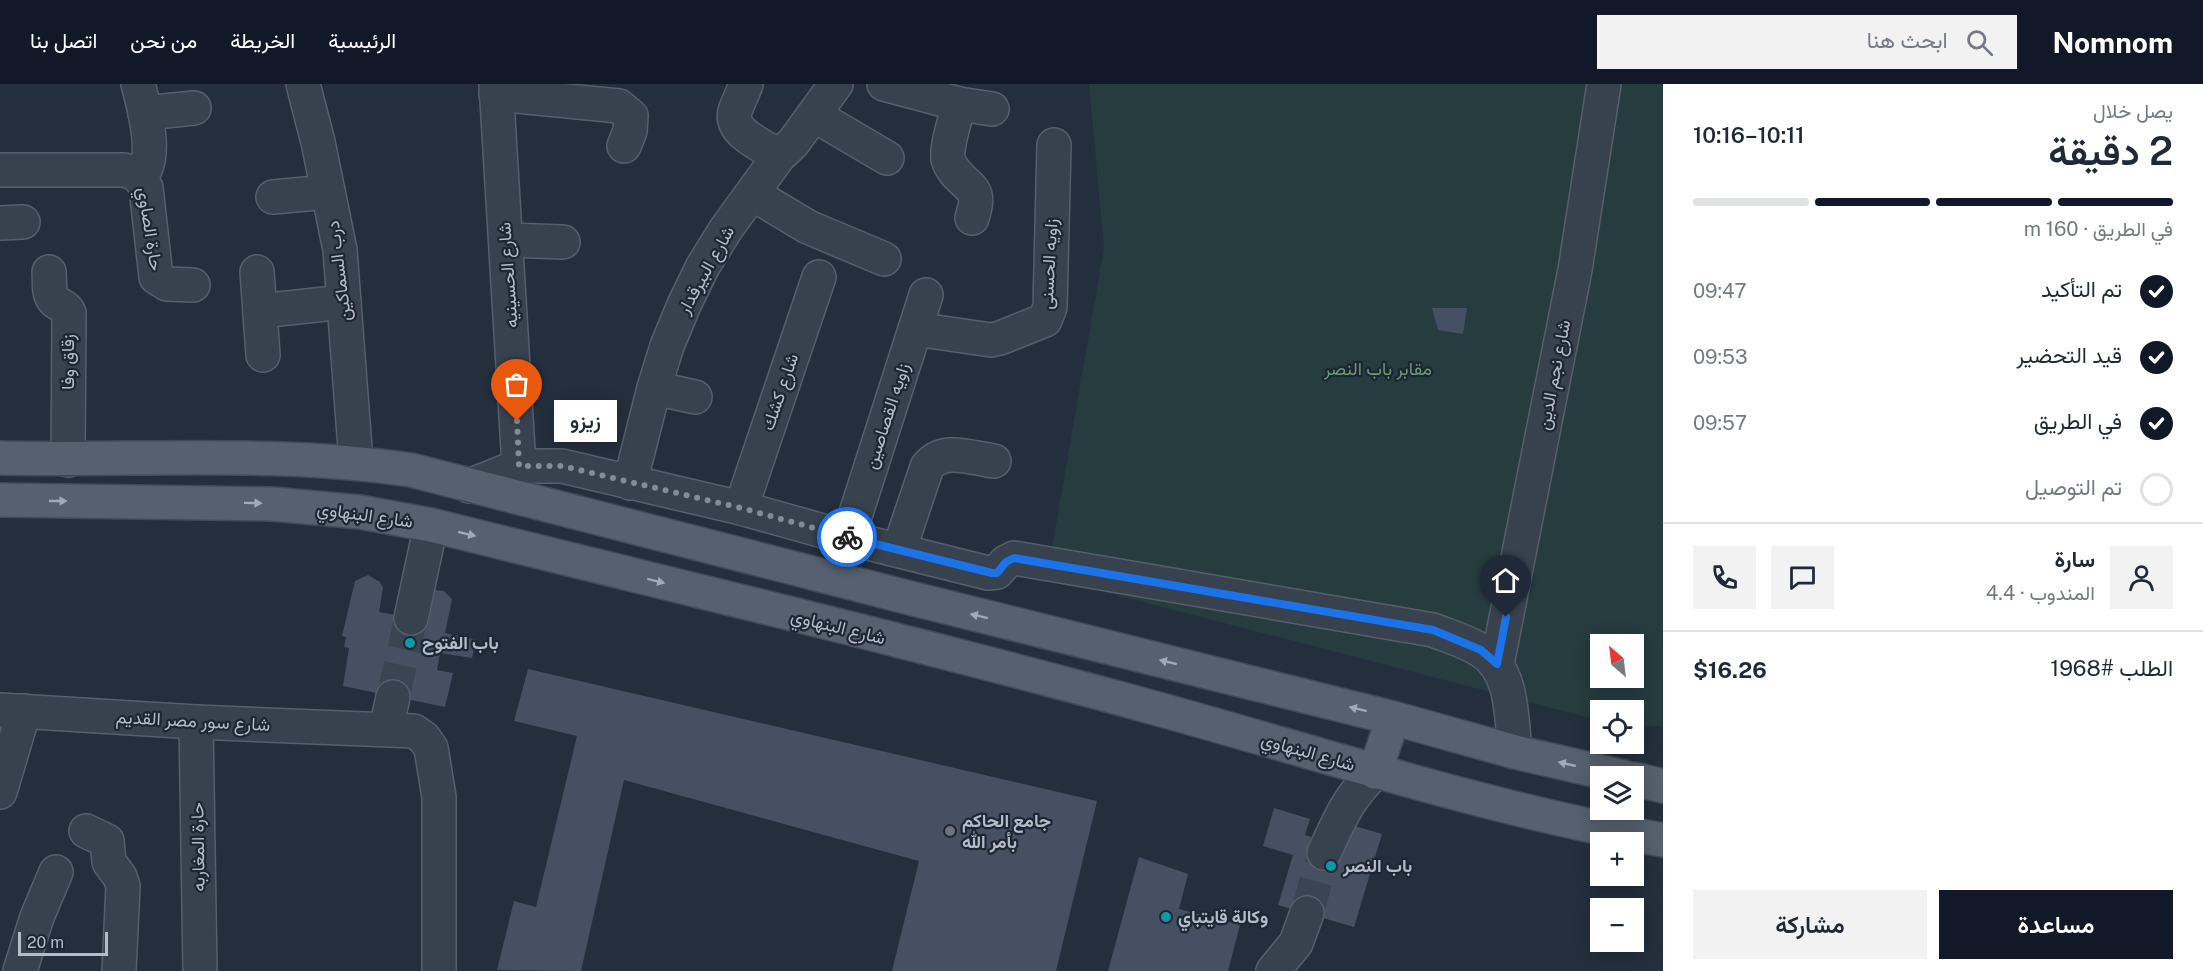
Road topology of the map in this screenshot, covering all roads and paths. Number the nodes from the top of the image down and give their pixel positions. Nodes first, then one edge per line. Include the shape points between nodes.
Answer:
1 (303, 84) edge
2 (747, 84) edge
3 (836, 84) edge
4 (884, 84) edge
5 (1604, 84) edge
6 (496, 89) edge
7 (141, 98) edge
8 (958, 104) junction
9 (194, 108) dead end
10 (992, 110) dead end
11 (814, 115) junction
12 (1054, 145) dead end
13 (624, 146) dead end
14 (779, 156) junction
15 (887, 158) dead end
16 (0, 170) edge
17 (140, 177) junction
18 (328, 192) junction
19 (753, 194) junction
20 (273, 197) dead end
21 (972, 218) dead end
22 (506, 240) junction
23 (563, 242) dead end
24 (884, 259) dead end
25 (257, 272) dead end
26 (49, 273) dead end
27 (819, 277) dead end
28 (193, 285) dead end
29 (926, 295) dead end
30 (344, 302) junction
31 (260, 311) junction
32 (915, 329) junction
33 (263, 355) dead end
34 (654, 388) junction
35 (695, 397) dead end
36 (0, 458) edge
37 (68, 460) junction
38 (994, 461) dead end
39 (356, 462) junction
40 (519, 466) junction
41 (630, 483) junction
42 (469, 486) junction
43 (0, 500) edge
44 (741, 508) junction
45 (431, 525) junction
46 (848, 538) junction
47 (899, 550) junction
48 (411, 618) tunnel mouth
49 (1497, 664) junction
50 (393, 697) tunnel mouth
51 (12, 710) edge
52 (1393, 718) junction
53 (196, 722) junction
54 (386, 729) junction
55 (1515, 752) junction
56 (1590, 769) edge
57 (1375, 772) junction
58 (1644, 781) edge
59 (1663, 786) edge
60 (0, 792) edge
61 (86, 831) dead end
62 (1663, 840) edge
63 (1324, 853) tunnel mouth
64 (56, 872) dead end
65 (1307, 913) tunnel mouth
66 (20, 971) edge
67 (119, 971) edge
68 (200, 971) edge
69 (439, 971) edge
70 (1273, 971) edge

1 - 18 street, درب السماكين
2 - 14 street via 735,112 736,124
3 - 11 street, شارع البيرقدار
4 - 8 street
5 - 49 street, شارع نجم الدين via 1575,270
6 - 13 street via 619,106 631,116
6 - 22 street, شارع الحسينيه
7 - 9 street
7 - 17 street via 149,138 148,163
8 - 10 street
8 - 21 street via 948,158 959,179 975,193
11 - 14 street, شارع البيرقدار
11 - 15 street
12 - 32 street, زاويه الحسنى via 1050,307 1045,320 991,340
14 - 19 street, شارع البيرقدار
16 - 17 street, حارة الصاوي via 124,170
17 - 28 street, حارة الصاوي via 146,188 156,277 167,284
18 - 20 street
18 - 30 street, درب السماكين via 340,250
19 - 24 street via 808,227
19 - 34 street, شارع البيرقدار via 703,266 675,326
22 - 23 street
22 - 40 street, شارع الحسينيه
25 - 31 street
26 - 37 street, زقاق وفا via 53,299 66,307 69,314
27 - 44 street, شارع كشك
29 - 32 street, زاويه القصاصين
30 - 31 street
30 - 39 street, درب السماكين
31 - 33 street
32 - 46 street, زاويه القصاصين
34 - 35 street
34 - 41 street, شارع البيرقدار
36 - 37 main road
37 - 39 main road
38 - 47 street via 949,454 933,460 927,467
39 - 42 main road via 411,470
40 - 41 street via 562,466
40 - 42 street
41 - 44 street
52 -> 42 main road
43 -> 45 main road, شارع البنهاوي via 272,504 360,512
44 - 46 street
45 - 48 street
45 -> 57 main road, شارع البنهاوي via 1162,710
46 - 47 street
47 - 49 street via 992,573 997,573 1010,559 1018,559 1433,630 1481,650
49 - 55 street via 1509,692
50 - 54 street
51 - 53 street, شارع سور مصر القديم
51 - 60 street
52 - 55 main road
52 - 57 main road
53 - 54 street, شارع سور مصر القديم
53 - 68 street, حارة المغاربه
54 - 69 street, شارع سور مصر القديم via 414,731 424,738 434,759 440,814
56 -> 55 main road
57 - 62 main road, شارع البنهاوي via 1595,828
57 - 63 street via 1348,801
58 - 59 main road
61 - 67 street via 107,841 110,865 122,880
64 - 66 street
65 - 70 street via 1296,943

